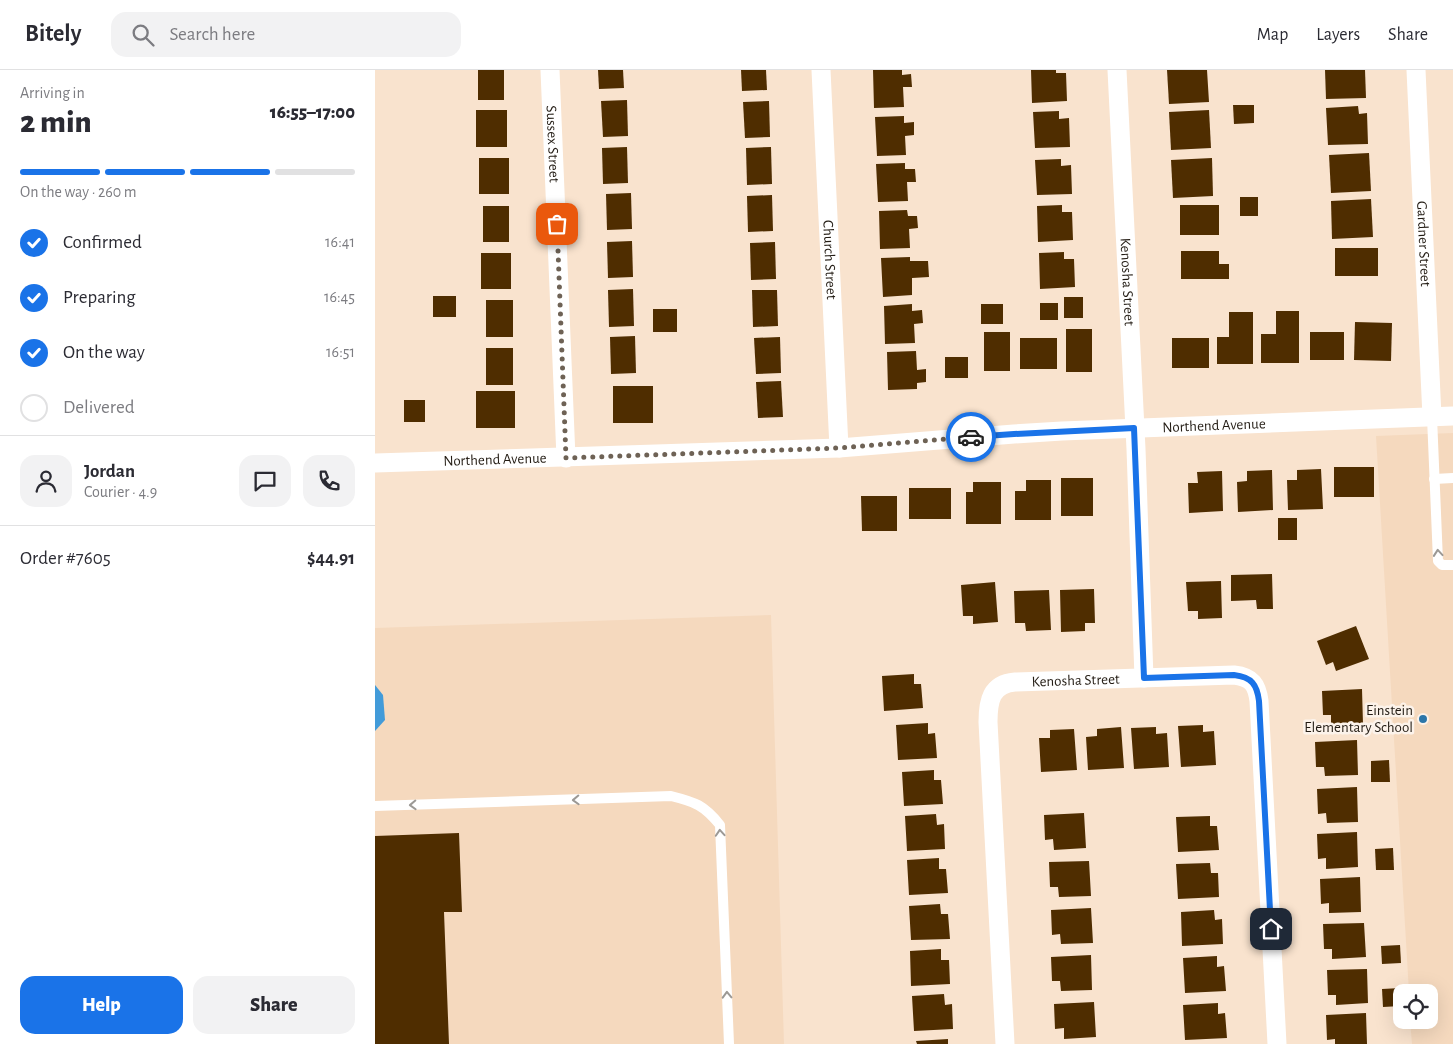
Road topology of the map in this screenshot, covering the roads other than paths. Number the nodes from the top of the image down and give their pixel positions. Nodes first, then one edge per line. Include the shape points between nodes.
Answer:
1 (551, 70) edge
2 (821, 70) edge
3 (1117, 70) edge
4 (1416, 70) edge
5 (1453, 416) edge
6 (1432, 417) junction
7 (1134, 428) junction
8 (839, 448) junction
9 (566, 458) junction
10 (375, 463) edge
11 (1453, 478) edge
12 (1434, 479) junction
13 (1453, 565) edge
14 (1144, 678) junction
15 (375, 806) edge
16 (729, 1044) edge
17 (1005, 1044) edge
18 (1277, 1044) edge

1 - 9 street, Sussex Street
2 - 8 street, Church Street
3 - 7 street, Kenosha Street
4 - 6 street, Gardner Street
5 - 6 street, Northend Avenue
6 - 7 street, Northend Avenue
6 - 12 lane
7 - 8 street, Northend Avenue
7 - 14 street, Kenosha Street
8 - 9 street, Northend Avenue
9 - 10 street, Northend Avenue
11 - 12 lane
13 -> 12 lane via 1442,565 1438,561
14 - 17 street, Kenosha Street via 1011,682 995,690 991,696 988,722
14 - 18 street via 1243,676 1258,691
16 -> 15 lane via 720,825 710,812 693,802 671,796

